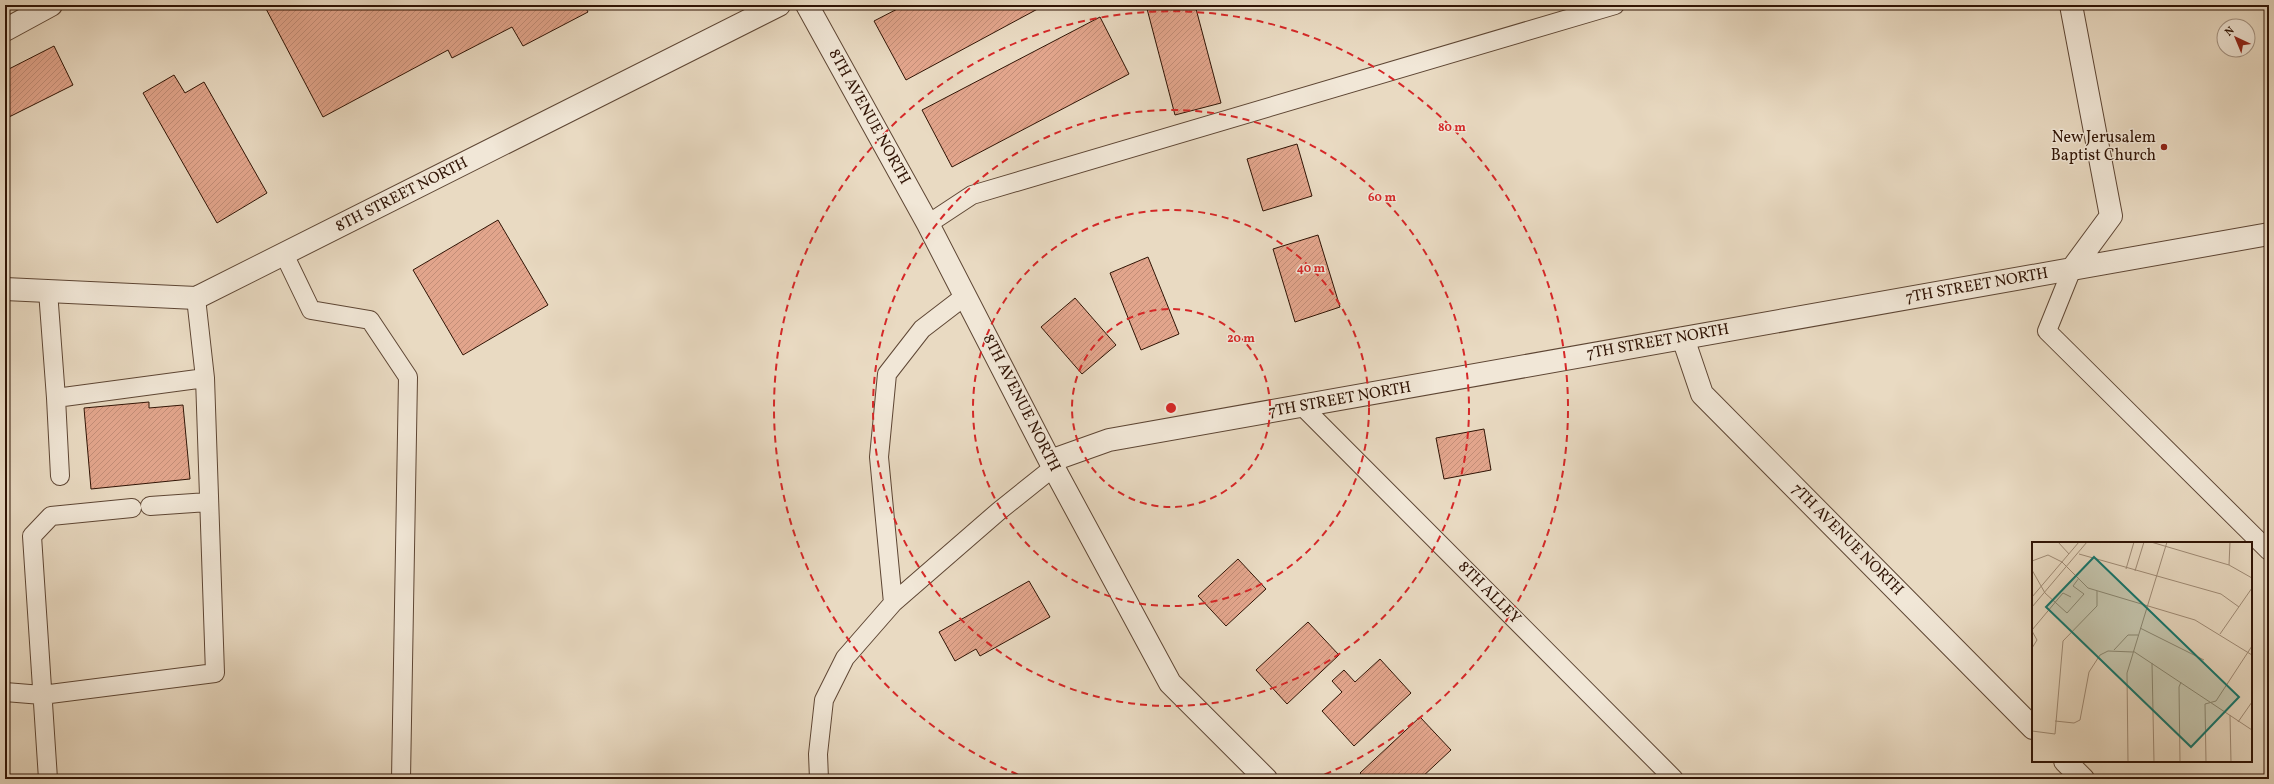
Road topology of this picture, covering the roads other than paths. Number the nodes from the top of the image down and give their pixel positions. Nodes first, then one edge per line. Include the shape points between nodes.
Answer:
1 (51, 5) edge
2 (779, 5) edge
3 (807, 5) edge
4 (1615, 5) edge
5 (2071, 5) edge
6 (5, 30) edge
7 (928, 224) junction
8 (2269, 234) edge
9 (284, 254) junction
10 (2072, 269) junction
11 (5, 289) edge
12 (48, 291) junction
13 (965, 296) junction
14 (196, 298) junction
15 (1683, 338) junction
16 (205, 378) junction
17 (56, 398) junction
18 (1303, 407) junction
19 (1052, 464) junction
20 (60, 476) dead end
21 (208, 502) junction
22 (150, 506) dead end
23 (132, 508) dead end
24 (2269, 551) edge
25 (893, 603) junction
26 (5, 692) edge
27 (42, 695) junction
28 (2032, 727) edge
29 (2066, 762) edge
30 (48, 779) edge
31 (401, 779) edge
32 (819, 779) edge
33 (1266, 779) edge
34 (1674, 779) edge
35 (2083, 779) edge

1 - 6 street
2 - 9 street, 8TH STREET NORTH
3 - 7 street, 8TH AVENUE NORTH
4 - 7 lane via 972,195
5 - 10 street via 2111,216
7 - 13 street, 8TH AVENUE NORTH
8 - 10 street, 7TH STREET NORTH
9 - 14 street, 8TH STREET NORTH
9 - 31 lane via 311,310 370,320 408,378
10 - 15 street, 7TH STREET NORTH
10 - 24 lane via 2048,331
11 - 12 street, 8TH STREET NORTH
12 - 14 street, 8TH STREET NORTH
12 - 17 lane
13 - 19 street, 8TH AVENUE NORTH
13 - 25 lane via 922,329 887,374 879,457
14 - 16 lane
15 - 18 street, 7TH STREET NORTH
15 - 28 street, 7TH AVENUE NORTH via 1702,394
16 - 17 lane
16 - 21 lane
17 - 20 lane
18 - 19 street, 7TH STREET NORTH via 1109,440
18 - 34 lane, 8TH ALLEY
19 - 25 lane
19 - 33 street, 8TH AVENUE NORTH via 1170,683
21 - 22 lane
21 - 27 lane via 216,673
23 - 27 lane via 51,516 32,536
25 - 32 lane via 845,658 824,700 818,754
26 - 27 lane
27 - 30 lane
29 - 35 street

